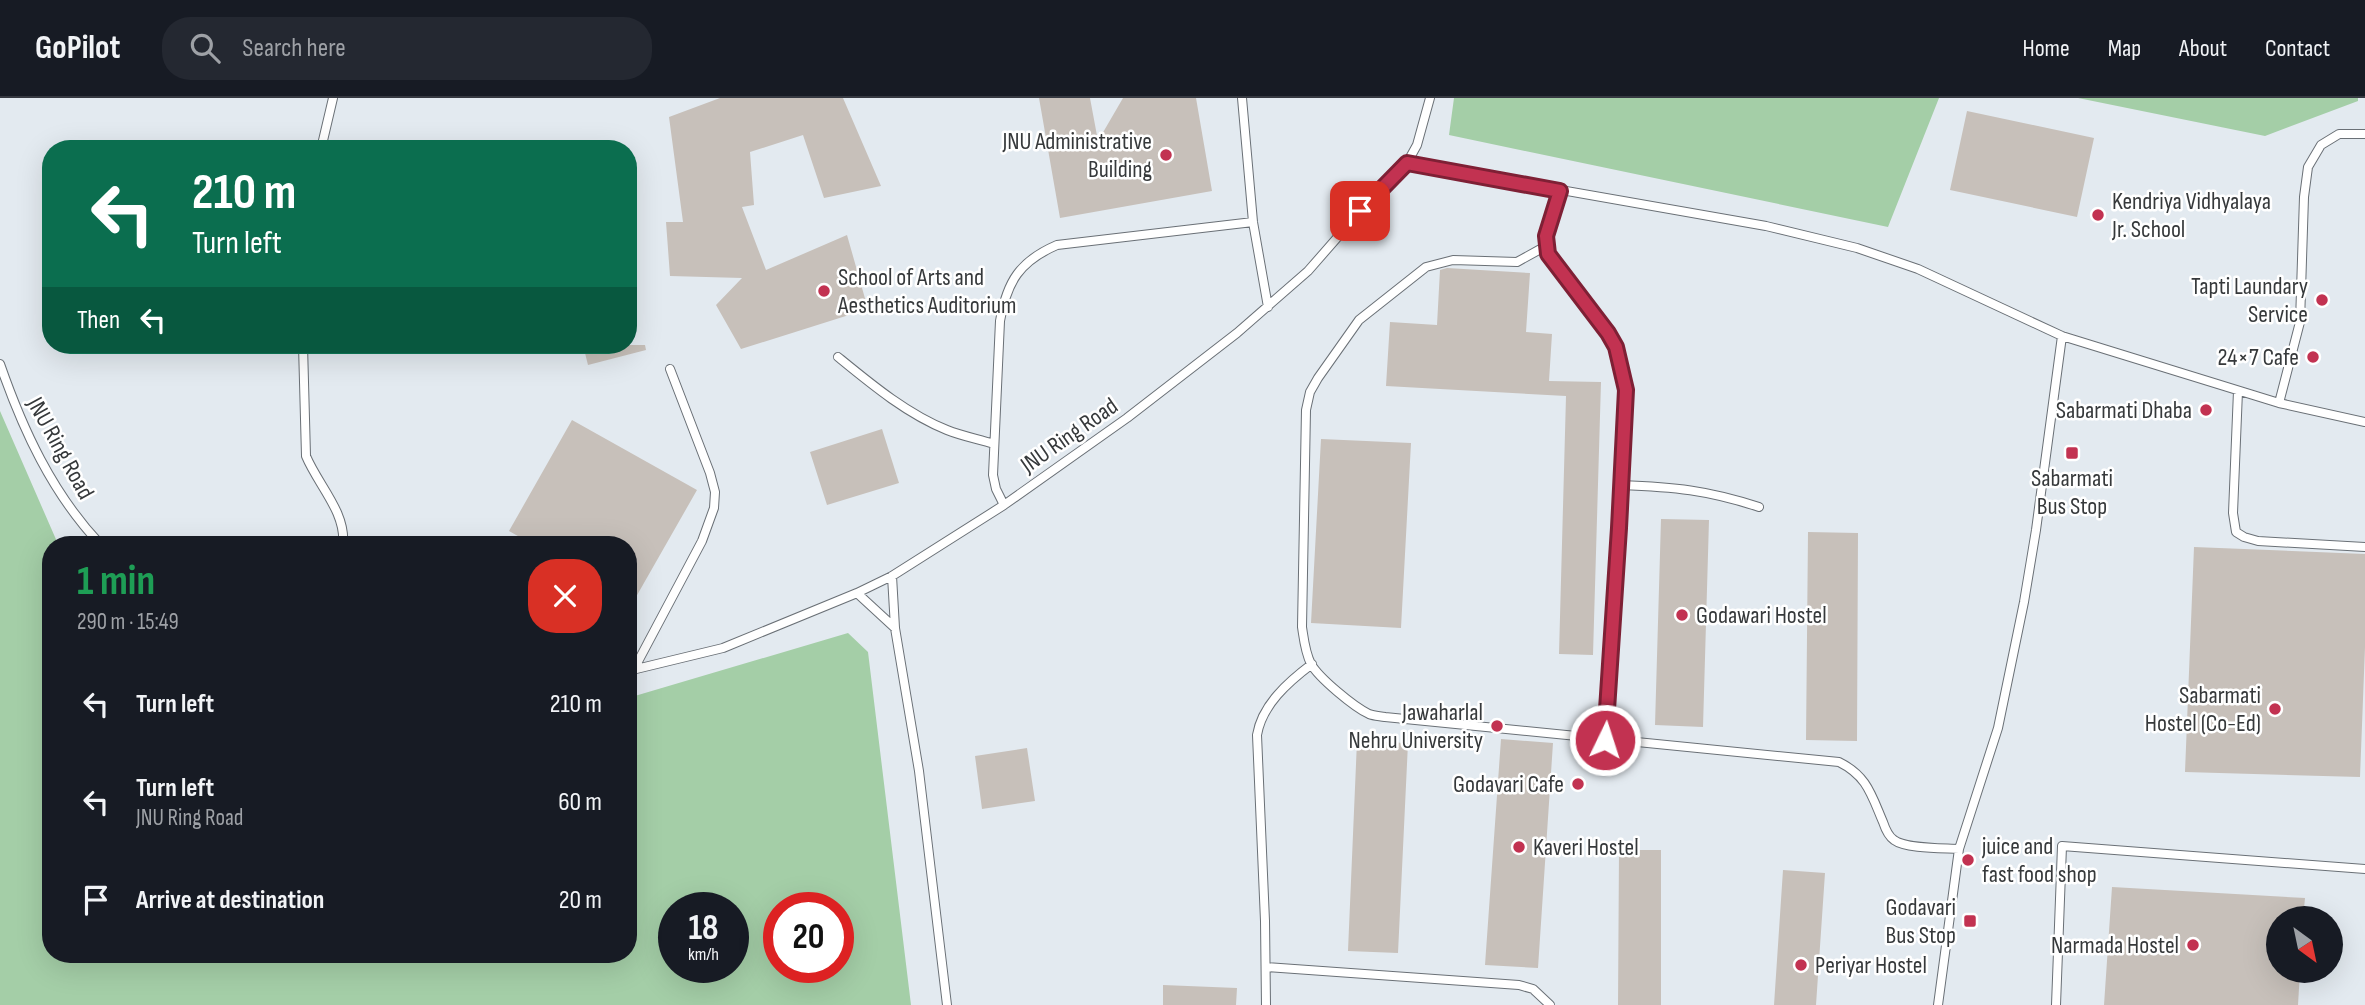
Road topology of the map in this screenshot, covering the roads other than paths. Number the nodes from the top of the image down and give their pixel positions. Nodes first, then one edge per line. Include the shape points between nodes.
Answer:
1 (333, 98) edge
2 (1242, 98) edge
3 (1430, 98) edge
4 (2365, 134) edge
5 (323, 140) edge
6 (1407, 163) junction
7 (1560, 191) junction
8 (1253, 222) junction
9 (1546, 246) junction
10 (1268, 307) junction
11 (2062, 336) junction
12 (303, 354) edge
13 (838, 357) dead end
14 (0, 364) edge
15 (670, 369) dead end
16 (2238, 391) junction
17 (2278, 403) junction
18 (2365, 422) edge
19 (994, 444) junction
20 (1621, 485) junction
21 (1004, 505) junction
22 (1759, 507) dead end
23 (93, 536) edge
24 (343, 536) edge
25 (2365, 547) edge
26 (892, 576) junction
27 (857, 593) junction
28 (895, 628) junction
29 (637, 659) edge
30 (1312, 664) junction
31 (637, 669) edge
32 (1605, 740) junction
33 (1959, 849) junction
34 (2365, 869) edge
35 (1266, 967) junction
36 (947, 1005) edge
37 (1266, 1005) edge
38 (1550, 1005) edge
39 (1938, 1005) edge
40 (2056, 1005) edge

1 - 5 lane
2 - 8 lane
3 - 6 lane, JNU Ring Road
4 - 17 lane via 2339,134 2321,145 2308,167 2300,322
6 - 7 lane
6 - 10 lane, JNU Ring Road via 1308,271
7 - 9 lane
7 - 11 lane via 1766,226 1857,248 1918,269
8 - 10 lane
8 - 19 lane via 1057,245 1017,271 1004,297 1000,321
9 - 20 lane via 1616,347 1626,390
9 - 30 lane via 1517,262 1452,260 1426,267 1359,320 1318,378 1306,410 1302,627
10 - 21 lane, JNU Ring Road via 1127,418
11 - 16 lane
11 - 33 lane via 2036,530 2010,670 1998,728
12 - 24 lane via 306,456 342,523
13 - 19 lane via 932,423
14 - 23 lane, JNU Ring Road via 40,460
15 - 29 lane via 710,473 714,508 702,541
16 - 17 lane
16 - 25 lane via 2236,532 2258,541
17 - 18 lane
19 - 21 lane via 993,475
20 - 22 lane via 1702,491
20 - 32 lane
21 - 26 lane, JNU Ring Road
26 - 27 lane, JNU Ring Road
26 - 28 lane
27 - 28 lane
27 - 31 lane, JNU Ring Road via 723,648
28 - 36 lane via 919,771
30 - 32 lane via 1369,714
30 - 35 lane via 1276,696 1259,721
32 - 33 lane via 1839,762 1867,783 1894,840
33 - 39 lane
34 - 40 lane via 2062,846
35 - 37 lane
35 - 38 lane via 1519,985 1533,989

